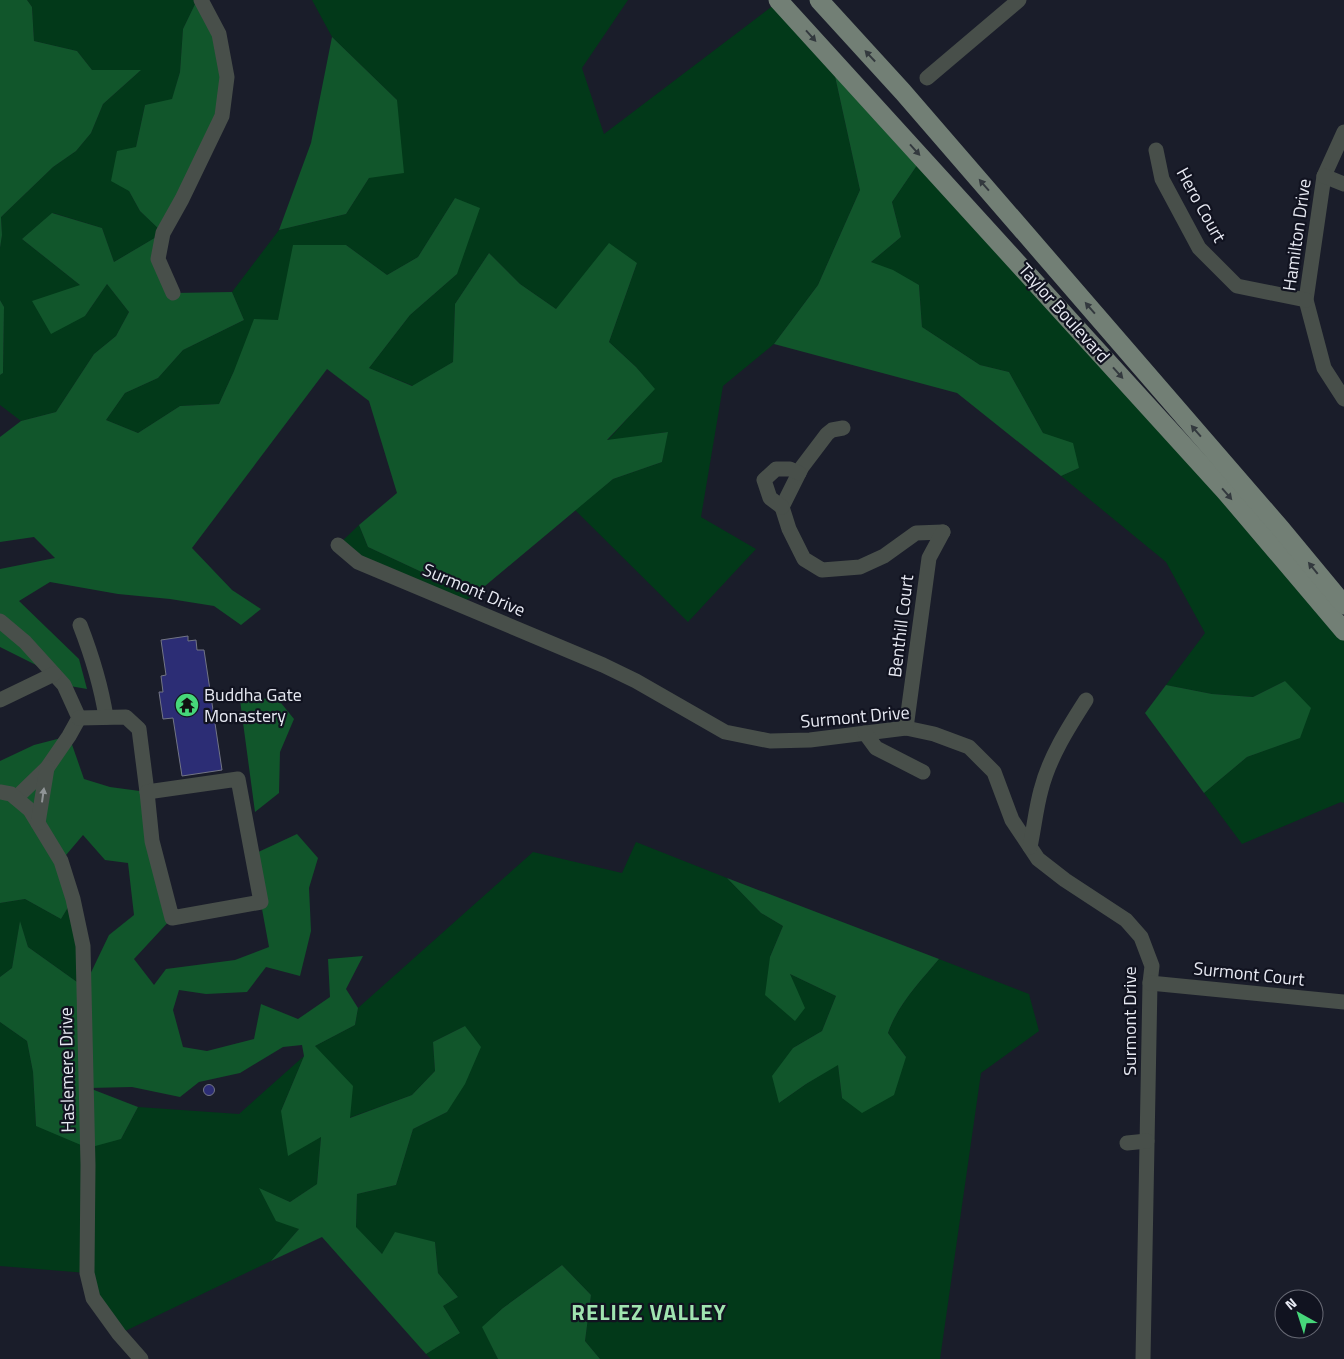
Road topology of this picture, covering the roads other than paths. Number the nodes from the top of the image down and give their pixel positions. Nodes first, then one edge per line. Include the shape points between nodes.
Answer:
1 (201, 0) edge
2 (778, 0) edge
3 (819, 0) edge
4 (1019, 0) edge
5 (927, 78) dead end
6 (1344, 132) edge
7 (1156, 150) dead end
8 (1324, 176) junction
9 (1344, 184) edge
10 (172, 293) dead end
11 (1306, 300) junction
12 (1344, 399) edge
13 (843, 428) dead end
14 (800, 473) junction
15 (782, 507) junction
16 (338, 545) dead end
17 (1344, 605) edge
18 (0, 621) edge
19 (80, 625) dead end
20 (1344, 632) edge
21 (54, 674) junction
22 (0, 700) edge
23 (1086, 700) dead end
24 (106, 717) junction
25 (79, 718) junction
26 (906, 728) junction
27 (865, 733) junction
28 (47, 768) junction
29 (923, 772) dead end
30 (0, 792) edge
31 (147, 792) junction
32 (16, 798) junction
33 (38, 823) junction
34 (1030, 846) junction
35 (1150, 983) junction
36 (1344, 1002) edge
37 (1147, 1141) junction
38 (1127, 1143) dead end
39 (141, 1359) edge
40 (1143, 1359) edge

1 - 10 street via 219,34 227,77 222,116 163,232 158,259
2 -> 20 main road, Taylor Boulevard via 1225,491
17 -> 3 main road, Taylor Boulevard via 904,92
4 - 5 street
6 - 8 street, Hamilton Drive
7 - 11 street, Hero Court via 1162,179 1199,248 1237,286
8 - 9 street
8 - 11 street, Hamilton Drive
11 - 12 street, Hamilton Drive via 1324,368
13 - 14 street via 827,434
14 - 15 street
14 - 15 street via 776,469 764,480 770,498
15 - 26 street, Benthill Court via 804,559 822,570 860,567 884,556 916,533 943,532 929,558
16 - 27 street, Surmont Drive via 358,562 603,665 725,732 770,741
18 - 21 street via 25,642
19 - 24 street via 93,659
21 - 22 street
21 - 25 street via 64,685
23 - 34 street via 1046,774
24 - 25 street
24 - 31 street via 126,717 139,729
25 - 28 street
26 - 27 street, Surmont Drive
26 - 34 street, Surmont Drive via 969,747 994,772 1012,820
27 - 29 street via 876,748
28 - 32 street
33 -> 28 street
30 - 32 street, Haslemere Drive
31 - 31 street via 152,841 172,918 260,902 238,779
32 - 33 street, Haslemere Drive via 30,810
33 - 39 street, Haslemere Drive via 61,861 83,946 87,1272 93,1298
34 - 35 street, Surmont Drive via 1038,859 1126,920 1141,937 1152,966
35 - 36 street, Surmont Court
35 - 37 street, Surmont Drive
37 - 38 street
37 - 40 street, Surmont Drive

